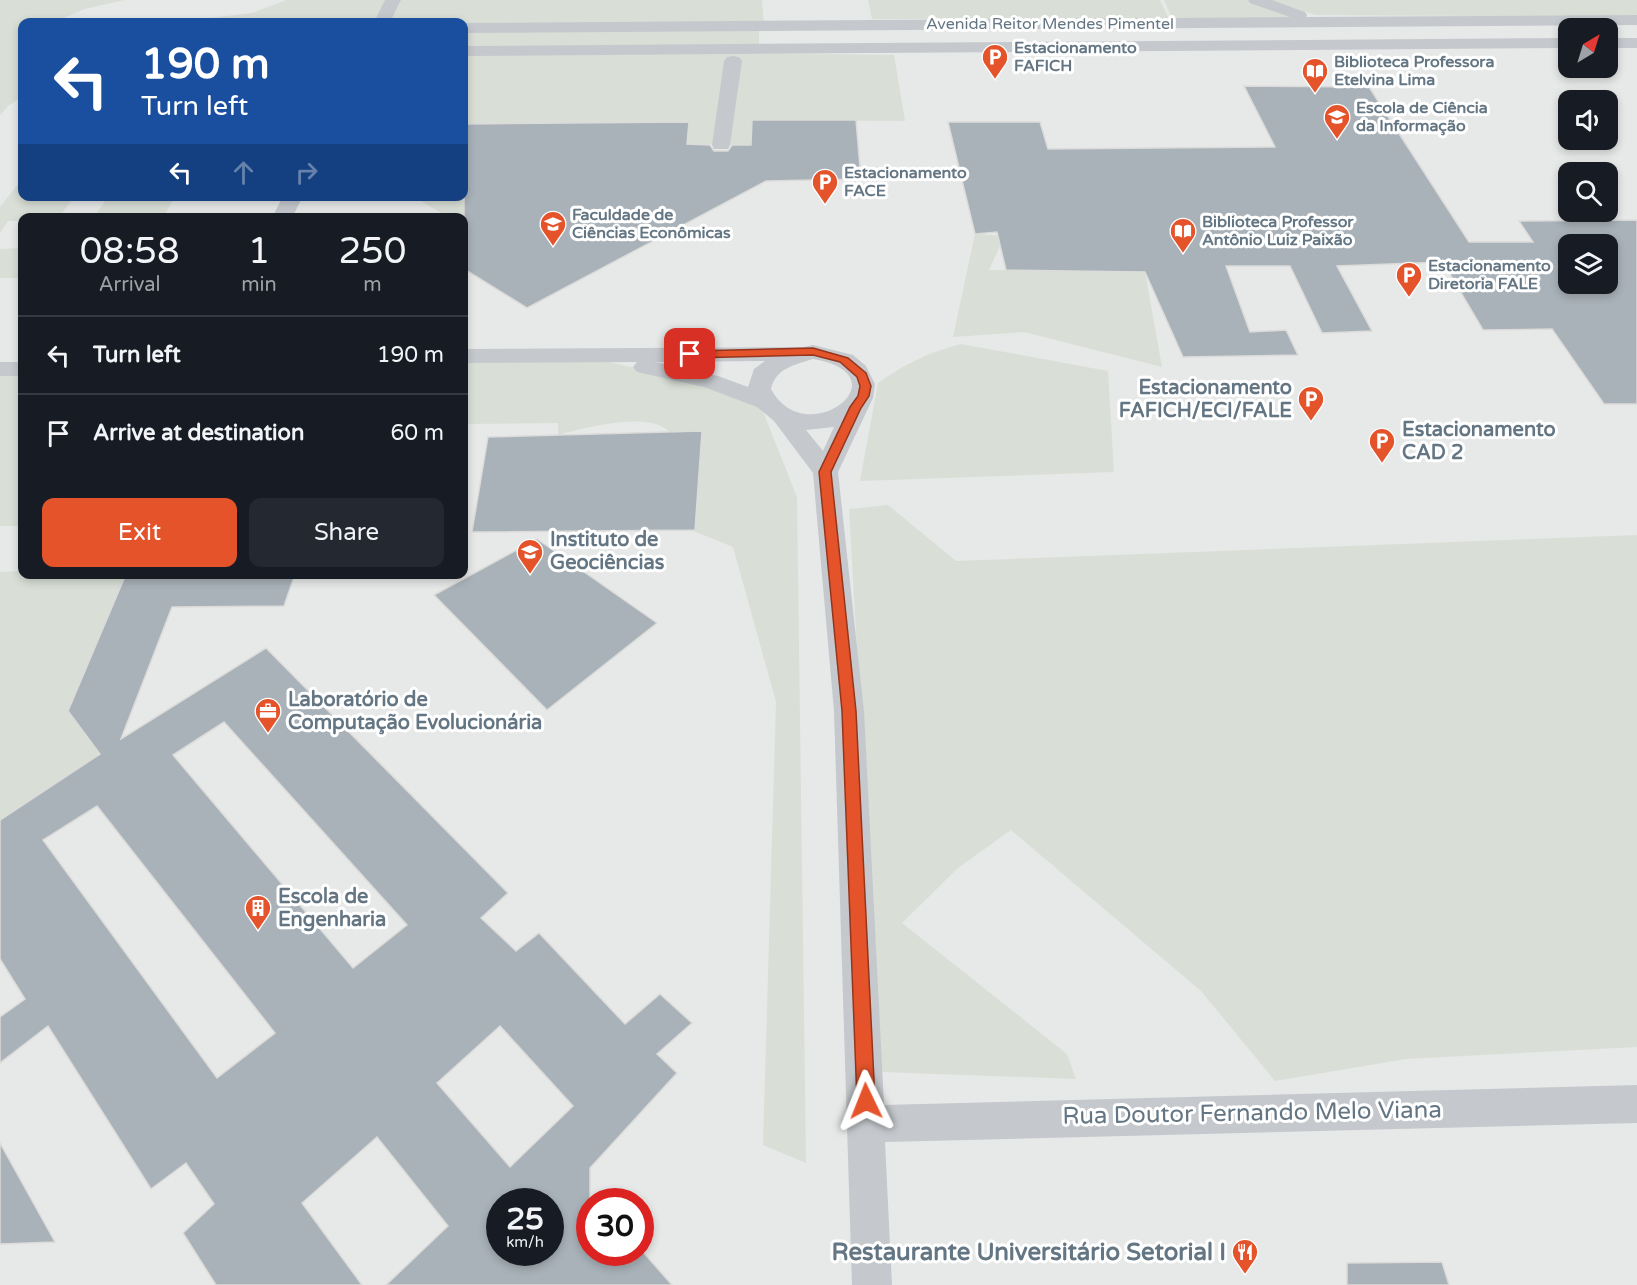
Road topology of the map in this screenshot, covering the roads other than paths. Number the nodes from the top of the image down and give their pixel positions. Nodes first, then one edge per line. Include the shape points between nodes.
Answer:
1 (393, 0) edge
2 (1256, 0) edge
3 (1171, 16) junction
4 (384, 18) edge
5 (1637, 20) edge
6 (1321, 22) junction
7 (468, 28) edge
8 (1558, 43) edge
9 (1618, 43) edge
10 (1637, 43) edge
11 (1327, 45) junction
12 (1185, 46) junction
13 (468, 51) edge
14 (733, 62) dead end
15 (721, 145) dead end
16 (802, 354) junction
17 (578, 355) junction
18 (468, 356) edge
19 (0, 369) edge
20 (18, 369) edge
21 (762, 401) junction
22 (856, 407) junction
23 (783, 416) junction
24 (825, 472) junction
25 (1637, 1104) edge
26 (867, 1124) junction
27 (872, 1285) edge

1 - 4 street
2 - 6 street
3 - 6 street, Avenida Reitor Mendes Pimentel
3 - 7 street, Avenida Reitor Mendes Pimentel
3 - 12 street
5 - 6 street, Avenida Reitor Mendes Pimentel
6 - 11 street via 1340,38
8 - 11 street, Avenida Reitor Mendes Pimentel
9 - 10 street
11 - 12 street, Avenida Reitor Mendes Pimentel
12 - 13 street, Avenida Reitor Mendes Pimentel
14 - 15 street
16 - 17 street
16 - 21 street via 774,363 764,372 759,382
16 - 22 street via 831,355 855,367 865,386
17 - 18 street
17 - 21 street via 683,374
19 - 20 street
21 - 23 street
22 - 23 street via 822,420
22 - 24 street
23 - 24 street
24 - 26 street via 849,711
25 - 26 street, Rua Doutor Fernando Melo Viana
26 - 27 street

